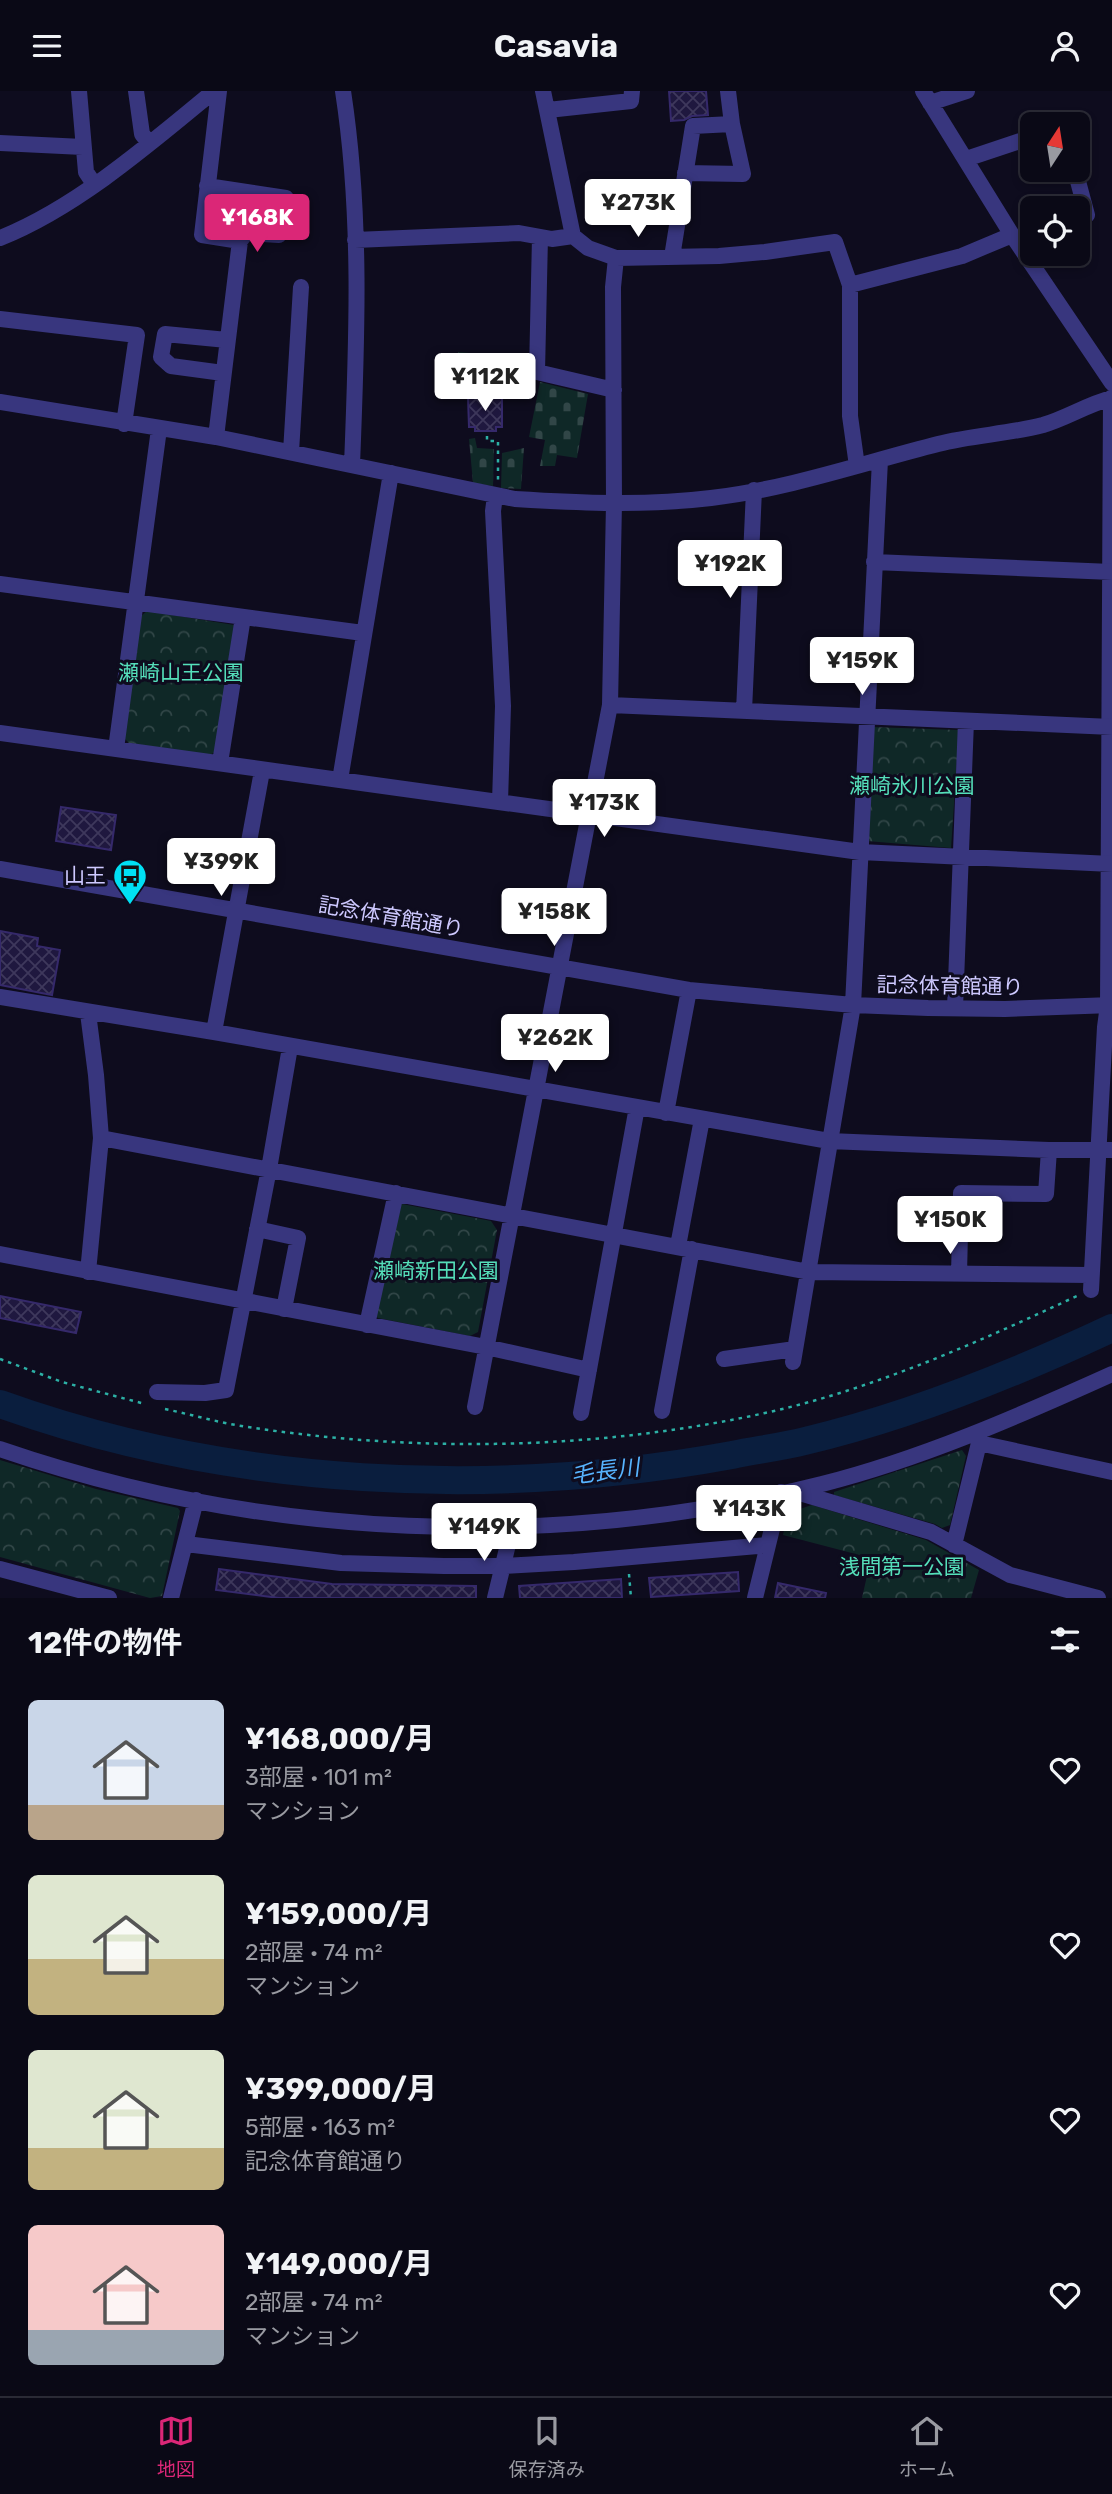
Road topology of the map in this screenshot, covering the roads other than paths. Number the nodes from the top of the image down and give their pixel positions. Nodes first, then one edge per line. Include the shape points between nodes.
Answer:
1 (79, 91) edge
2 (136, 91) edge
3 (216, 91) edge
4 (343, 91) edge
5 (543, 91) edge
6 (632, 91) edge
7 (728, 91) edge
8 (967, 91) edge
9 (927, 97) edge
10 (548, 110) junction
11 (732, 124) junction
12 (1020, 141) edge
13 (0, 143) edge
14 (149, 143) junction
15 (83, 147) junction
16 (966, 159) junction
17 (685, 173) junction
18 (94, 184) junction
19 (208, 186) junction
20 (573, 236) junction
21 (540, 237) junction
22 (1020, 237) edge
23 (0, 238) edge
24 (1014, 238) junction
25 (355, 240) junction
26 (240, 241) junction
27 (673, 257) junction
28 (616, 258) junction
29 (850, 285) junction
30 (301, 287) dead end
31 (0, 319) edge
32 (228, 340) junction
33 (223, 373) junction
34 (1112, 383) edge
35 (614, 390) junction
36 (1112, 398) edge
37 (0, 403) edge
38 (124, 423) junction
39 (159, 429) junction
40 (216, 437) junction
41 (290, 451) junction
42 (880, 460) junction
43 (352, 465) junction
44 (858, 466) junction
45 (391, 473) junction
46 (754, 490) junction
47 (496, 496) junction
48 (614, 503) junction
49 (874, 562) junction
50 (1111, 572) edge
51 (0, 584) edge
52 (135, 602) junction
53 (243, 617) junction
54 (363, 633) junction
55 (610, 705) junction
56 (744, 711) junction
57 (866, 716) junction
58 (966, 721) junction
59 (1110, 727) edge
60 (0, 733) edge
61 (116, 749) junction
62 (220, 764) junction
63 (262, 771) junction
64 (340, 780) junction
65 (500, 802) junction
66 (590, 815) junction
67 (860, 852) junction
68 (961, 857) junction
69 (1110, 864) edge
70 (0, 869) edge
71 (237, 911) junction
72 (559, 968) junction
73 (689, 990) junction
74 (0, 997) edge
75 (853, 1005) junction
76 (1110, 1005) edge
77 (955, 1008) junction
78 (88, 1013) junction
79 (214, 1032) junction
80 (290, 1047) junction
81 (536, 1089) junction
82 (637, 1107) junction
83 (666, 1113) junction
84 (702, 1119) junction
85 (101, 1138) junction
86 (829, 1140) junction
87 (1049, 1150) junction
88 (1106, 1151) edge
89 (269, 1169) junction
90 (396, 1193) junction
91 (512, 1215) junction
92 (257, 1229) junction
93 (613, 1234) junction
94 (685, 1248) junction
95 (0, 1254) edge
96 (88, 1272) junction
97 (809, 1272) junction
98 (959, 1274) junction
99 (243, 1302) junction
100 (284, 1309) junction
101 (367, 1325) junction
102 (486, 1347) junction
103 (724, 1359) dead end
104 (589, 1370) junction
105 (1112, 1374) edge
106 (154, 1399) road end
107 (475, 1406) dead end
108 (662, 1411) dead end
109 (581, 1413) dead end
110 (978, 1438) junction
111 (0, 1448) edge
112 (1112, 1472) edge
113 (784, 1495) junction
114 (196, 1500) junction
115 (512, 1528) junction
116 (186, 1544) junction
117 (768, 1545) junction
118 (954, 1545) junction
119 (503, 1566) junction
120 (0, 1569) edge
121 (109, 1598) edge
122 (171, 1598) edge
123 (495, 1598) edge
124 (755, 1598) edge
125 (1098, 1598) edge

1 - 15 street
2 - 14 street via 142,134
3 - 14 street
3 - 19 street
4 - 25 street
5 - 10 street
6 - 10 street via 631,101
7 - 11 street
8 - 9 street
9 - 16 street
10 - 20 street
11 - 17 street via 693,126
11 - 17 street via 743,174
12 - 16 street
13 - 15 street
14 - 18 street
15 - 18 street via 86,171
16 - 24 street
17 - 27 street
18 - 23 street via 42,219
19 - 26 street via 202,235
19 - 26 street via 286,198 279,235 246,233
20 - 21 street
20 - 28 street via 588,248
21 - 25 street via 519,233
21 - 35 street via 537,372
22 - 24 street
24 - 29 street
24 - 34 street
25 - 43 street via 358,316
26 - 32 street
27 - 28 street
27 - 29 street via 765,252 835,242
28 - 35 street
29 - 44 street via 850,416
30 - 41 street
31 - 38 street via 137,335
32 - 33 street
32 - 33 street via 165,334 161,357 171,366
33 - 40 street
35 - 48 street
36 - 42 street via 1044,425 941,443
36 - 50 street
37 - 38 street
38 - 39 street
39 - 40 street
39 - 52 street
40 - 41 street
41 - 43 street
42 - 44 street
42 - 49 street
43 - 45 street
44 - 46 street
45 - 47 street
45 - 54 street
46 - 48 street via 666,503
46 - 56 street
47 - 48 street
47 - 65 street via 503,706
48 - 55 street
49 - 50 street
49 - 57 street
50 - 59 street
51 - 52 street
52 - 53 street
52 - 61 street
53 - 54 street
53 - 62 street
54 - 64 street
55 - 56 street
55 - 66 street
56 - 57 street
57 - 58 street
57 - 67 street
58 - 59 street
58 - 68 street
59 - 69 street
60 - 61 street
61 - 62 street
62 - 63 street
63 - 64 street
63 - 71 street
64 - 65 street
65 - 66 street
66 - 67 street
66 - 72 street
67 - 68 street
67 - 75 street
68 - 69 street
68 - 77 street
69 - 76 street
70 - 71 street, 記念体育館通り
71 - 72 street, 記念体育館通り
71 - 79 street
72 - 73 street, 記念体育館通り
72 - 81 street
73 - 75 street, 記念体育館通り
73 - 83 street
74 - 78 street
75 - 77 street, 記念体育館通り
75 - 86 street
76 - 77 street, 記念体育館通り
76 - 88 street via 1105,1027
78 - 79 street
78 - 85 street
79 - 80 street
80 - 81 street
80 - 89 street
81 - 82 street
81 - 91 street
82 - 83 street
82 - 93 street
83 - 84 street
84 - 86 street
84 - 94 street
85 - 89 street
85 - 96 street
86 - 87 street
86 - 97 street
87 - 88 street
87 - 98 street via 1046,1194 961,1193
88 - 98 street via 1091,1283
89 - 90 street
89 - 92 street
90 - 91 street
90 - 101 street
91 - 93 street
91 - 102 street
92 - 99 street
92 - 100 street via 298,1238
93 - 94 street
93 - 104 street
94 - 97 street
94 - 108 street
95 - 96 street
96 - 99 street
97 - 98 street
97 - 103 street via 794,1355
99 - 100 street
99 - 106 street via 226,1390
100 - 101 street
101 - 102 street
102 - 104 street
102 - 107 street
104 - 109 street
105 - 110 street
110 - 112 street
110 - 113 street
110 - 118 street
111 - 114 street via 101,1479
113 - 115 street via 614,1521
113 - 117 street
113 - 118 street via 931,1532
114 - 115 street via 334,1521
114 - 116 street
115 - 119 street
116 - 119 street via 341,1563
116 - 122 street
117 - 119 street
117 - 124 street
118 - 125 street via 1010,1575
119 - 123 street
120 - 121 street

